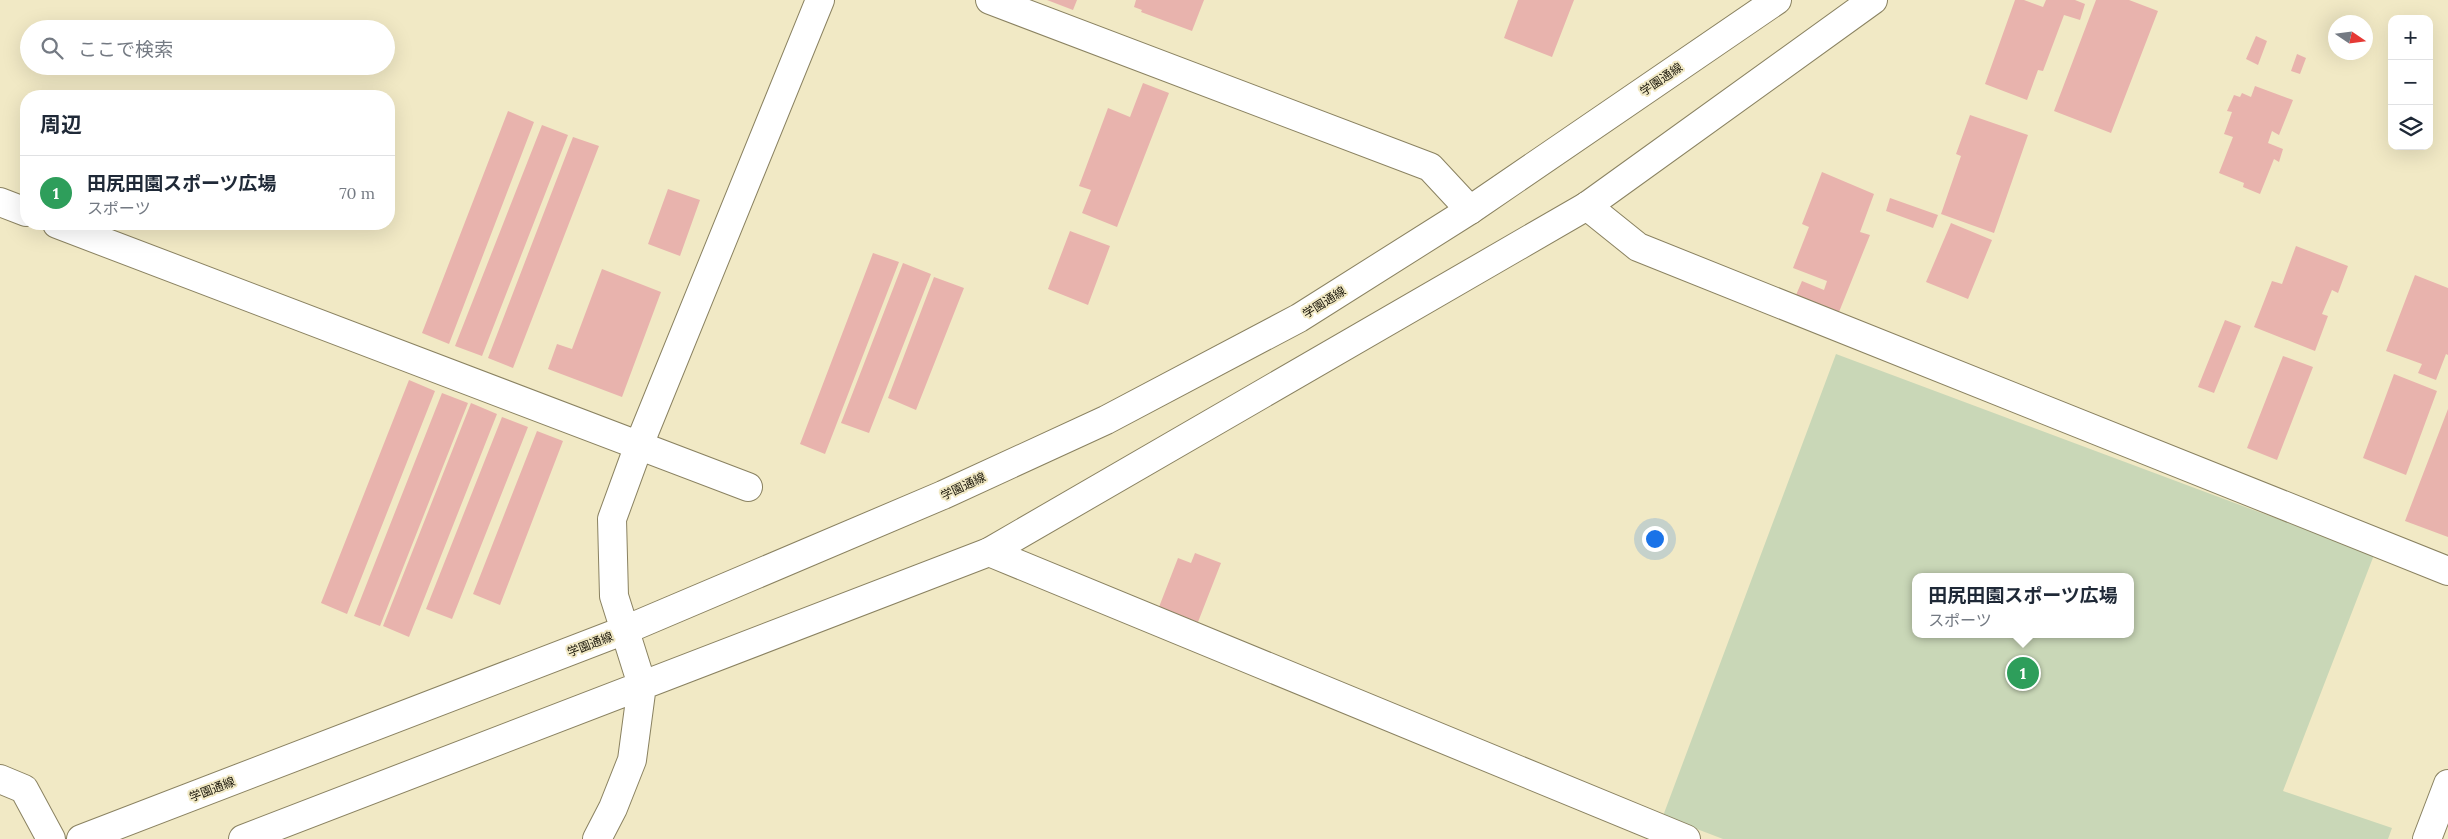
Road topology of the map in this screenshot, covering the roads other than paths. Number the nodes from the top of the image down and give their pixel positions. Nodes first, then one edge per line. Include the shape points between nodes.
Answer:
1 (820, 0) edge
2 (990, 0) edge
3 (1777, 0) edge
4 (1873, 0) edge
5 (0, 202) edge
6 (1587, 206) junction
7 (20, 210) edge
8 (1470, 210) junction
9 (74, 230) edge
10 (639, 445) junction
11 (748, 487) dead end
12 (989, 552) junction
13 (2448, 571) edge
14 (625, 630) junction
15 (642, 685) junction
16 (0, 779) edge
17 (2448, 784) edge
18 (51, 839) edge
19 (81, 839) edge
20 (243, 839) edge
21 (597, 839) edge
22 (1686, 839) edge
23 (2427, 839) edge

1 - 10 street
2 - 8 street via 1430,167
3 - 8 street, 学園通線
4 - 6 street
5 - 7 street
6 - 12 street
6 - 13 street via 1638,248
8 - 14 street, 学園通線 via 1299,318 1106,420 942,495
9 - 10 street
10 - 11 street
10 - 14 street via 612,519 614,596
12 - 15 street
12 - 22 street
14 - 15 street
14 - 19 street, 学園通線
15 - 20 street
15 - 21 street via 632,760
16 - 18 street via 24,789
17 - 23 street

